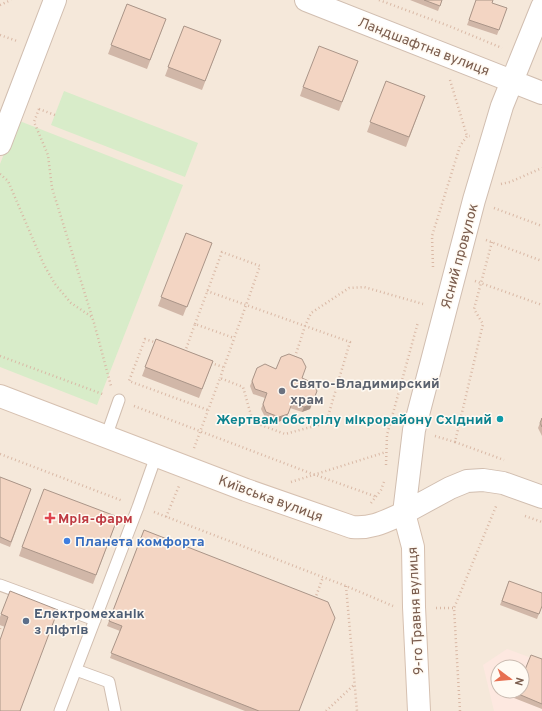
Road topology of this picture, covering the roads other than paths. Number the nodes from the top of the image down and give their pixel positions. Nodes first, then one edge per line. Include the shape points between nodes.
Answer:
1 (55, 0) edge
2 (306, 0) edge
3 (542, 7) edge
4 (516, 71) junction
5 (542, 93) edge
6 (0, 144) edge
7 (0, 396) edge
8 (117, 399) road end
9 (106, 436) junction
10 (156, 456) junction
11 (542, 497) edge
12 (404, 513) junction
13 (0, 585) edge
14 (94, 620) junction
15 (76, 670) junction
16 (60, 711) edge
17 (115, 711) edge
18 (419, 711) edge

1 - 6 street
2 - 4 street, Ландшафтна вулиця via 440,52
3 - 4 street, Ясний провулок
4 - 5 street, Ландшафтна вулиця
4 - 12 street, Ясний провулок via 502,106 475,195 414,430
7 - 9 street, Київська вулиця
8 - 9 lane
9 - 10 street, Київська вулиця
10 - 12 street, Київська вулиця via 352,527 364,528 380,524
10 - 14 lane
11 - 12 street, Київська вулиця via 503,483 467,481
12 - 18 street, 9-го Травня вулиця via 413,547
13 - 14 lane
14 - 15 lane
15 - 16 lane
15 - 17 lane via 108,682

